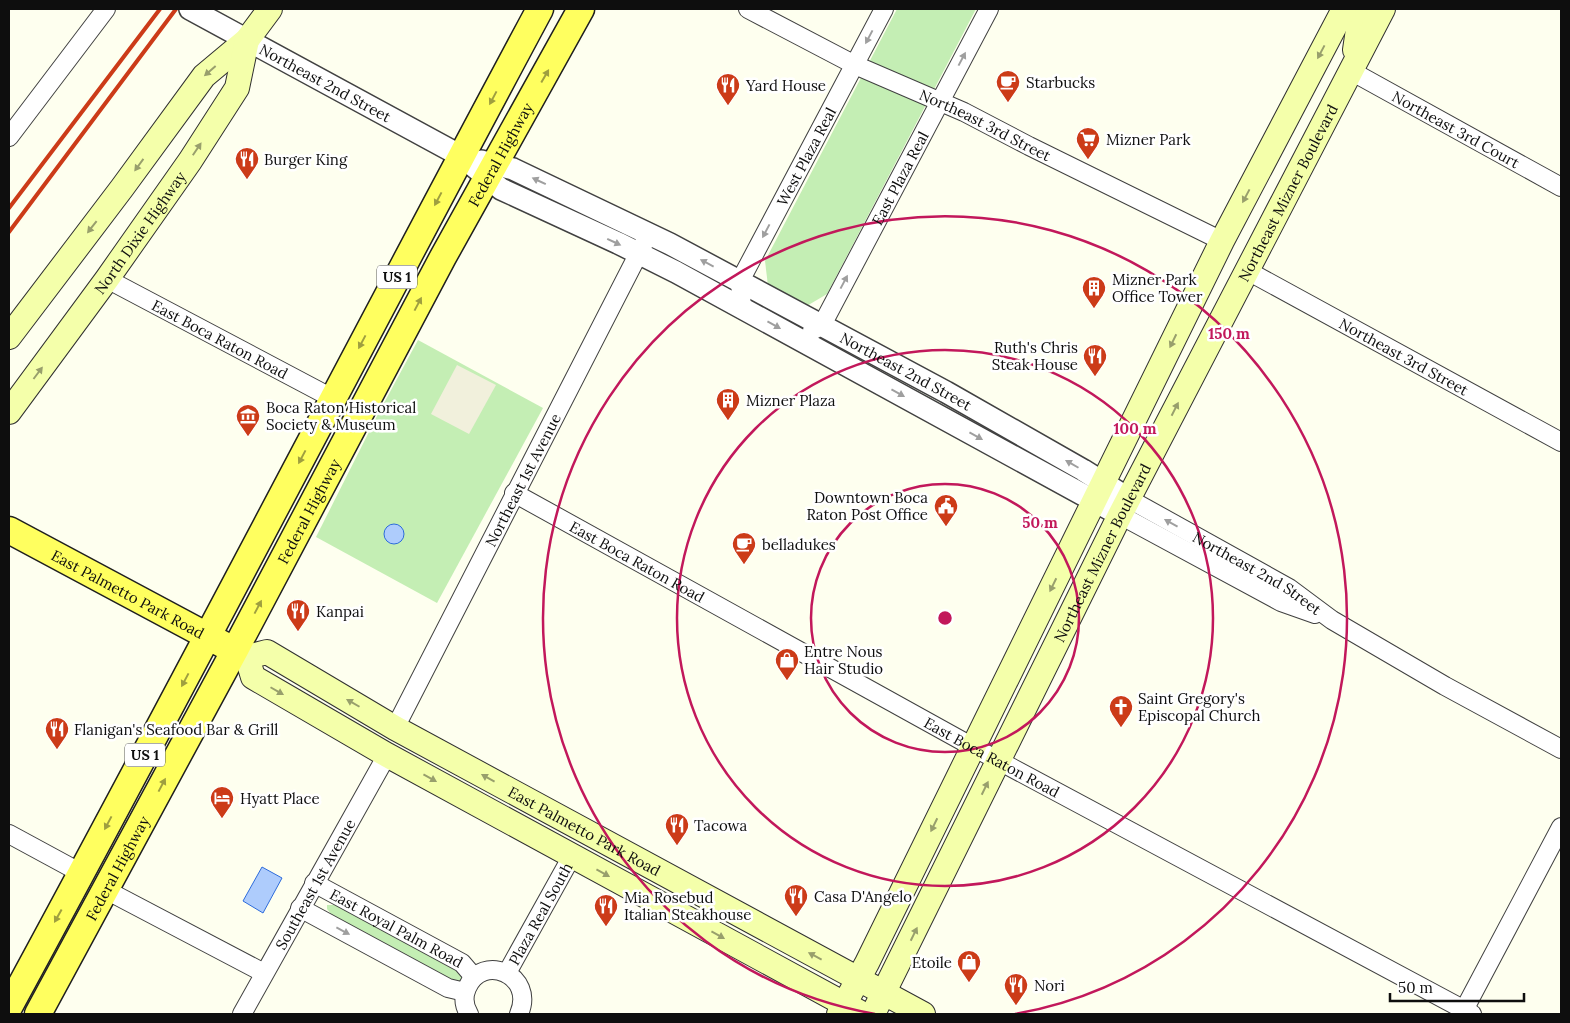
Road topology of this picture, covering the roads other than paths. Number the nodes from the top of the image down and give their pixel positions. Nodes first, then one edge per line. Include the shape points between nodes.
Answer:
1 (106, 9) edge
2 (190, 9) edge
3 (270, 9) edge
4 (540, 9) edge
5 (581, 9) edge
6 (748, 9) edge
7 (884, 9) edge
8 (989, 9) edge
9 (1344, 9) edge
10 (1361, 9) edge
11 (1383, 9) edge
12 (247, 40) junction
13 (855, 65) junction
14 (1351, 72) junction
15 (940, 102) junction
16 (9, 137) edge
17 (461, 156) junction
18 (491, 171) junction
19 (1561, 187) edge
20 (649, 234) junction
21 (1222, 241) junction
22 (639, 253) junction
23 (1246, 270) junction
24 (107, 279) junction
25 (740, 281) junction
26 (742, 308) junction
27 (822, 325) junction
28 (9, 337) edge
29 (799, 340) junction
30 (332, 398) junction
31 (9, 412) edge
32 (1561, 442) edge
33 (1099, 492) junction
34 (514, 493) junction
35 (1124, 507) junction
36 (9, 530) edge
37 (208, 637) junction
38 (241, 654) junction
39 (395, 728) junction
40 (973, 747) junction
41 (1561, 748) edge
42 (387, 755) junction
43 (999, 760) junction
44 (1561, 827) edge
45 (9, 834) edge
46 (572, 856) junction
47 (81, 873) junction
48 (314, 883) junction
49 (106, 890) junction
50 (300, 908) junction
51 (264, 973) junction
52 (508, 974) junction
53 (858, 980) junction
54 (470, 985) junction
55 (884, 994) junction
56 (9, 1007) edge
57 (849, 1011) edge
58 (1468, 1012) edge
59 (38, 1014) edge
60 (242, 1014) edge
61 (469, 1014) edge
62 (519, 1014) edge
63 (873, 1014) edge
64 (922, 1014) edge

1 - 16 street
2 - 12 street, Northeast 2nd Street
3 - 12 main road, North Dixie Highway
4 -> 17 main road, Federal Highway / US 1
18 -> 5 main road, Federal Highway / US 1
6 - 13 street, Northeast 3rd Street
7 -> 13 street, West Plaza Real
15 -> 8 street, East Plaza Real
9 -> 21 main road, Northeast Mizner Boulevard
10 - 14 main road
11 - 14 main road, Northeast Mizner Boulevard
12 - 17 street, Northeast 2nd Street
24 -> 12 main road, North Dixie Highway via 237,88
12 -> 28 main road, North Dixie Highway via 204,76
13 - 15 street, Northeast 3rd Street
13 -> 25 street, West Plaza Real
14 - 19 street, Northeast 3rd Court
14 - 23 main road, Northeast Mizner Boulevard
15 - 21 street, Northeast 3rd Street
27 -> 15 street, East Plaza Real
17 - 18 street, Northeast 2nd Street
17 -> 30 main road, Federal Highway / US 1
20 -> 18 street, Northeast 2nd Street via 513,168
18 -> 22 street, Northeast 2nd Street via 508,193
38 -> 18 main road, Federal Highway / US 1 via 443,257
20 - 22 street, Northeast 1st Avenue
25 -> 20 street, Northeast 2nd Street
21 -> 33 main road, Northeast Mizner Boulevard
22 - 26 street, Northeast 2nd Street
22 - 34 street, Northeast 1st Avenue
23 - 32 street, Northeast 3rd Street
35 -> 23 main road, Northeast Mizner Boulevard
24 - 30 street, East Boca Raton Road
31 -> 24 main road, North Dixie Highway
25 - 26 street
25 - 27 street, Northeast 2nd Street
26 -> 29 street, Northeast 2nd Street
27 - 29 street, East Plaza Real
33 -> 27 street, Northeast 2nd Street via 946,392
29 -> 33 street, Northeast 2nd Street
30 -> 37 main road, Federal Highway / US 1
33 - 35 street, Northeast 2nd Street
33 -> 40 main road, Northeast Mizner Boulevard
34 - 39 street, Northeast 1st Avenue
34 - 40 street, East Boca Raton Road
35 - 41 street, Northeast 2nd Street via 1244,573 1281,602 1332,620
35 - 43 main road, Northeast Mizner Boulevard
36 - 37 main road, East Palmetto Park Road
37 - 38 main road, East Palmetto Park Road
37 -> 47 main road, Federal Highway / US 1
39 -> 38 main road, East Palmetto Park Road via 267,652
38 -> 42 main road, East Palmetto Park Road via 253,676
49 -> 38 main road, Federal Highway / US 1
53 -> 39 main road, East Palmetto Park Road
40 - 43 street, East Boca Raton Road
40 -> 53 main road, Northeast Mizner Boulevard
42 -> 46 main road, East Palmetto Park Road
42 - 48 street, Southeast 1st Avenue
55 -> 43 main road, Northeast Mizner Boulevard
43 - 58 street, East Boca Raton Road
44 - 58 street
45 - 47 street
46 - 52 street, Plaza Real South
46 -> 57 main road, East Palmetto Park Road
47 -> 56 main road, Federal Highway / US 1
48 - 50 street, Southeast 1st Avenue
48 - 54 street, East Royal Palm Road via 462,963
49 - 51 street
49 - 59 main road, Federal Highway / US 1
50 - 51 street, Southeast 1st Avenue
50 -> 54 street, East Royal Palm Road via 448,988
51 - 60 street, Southeast 1st Avenue
52 - 54 street via 490,970
52 - 62 street via 515,980 523,997
53 - 55 main road, East Palmetto Park Road
53 - 57 main road, Northeast Mizner Boulevard
54 - 61 street via 464,1002
55 - 63 main road, Northeast Mizner Boulevard
55 - 64 main road, East Palmetto Park Road

